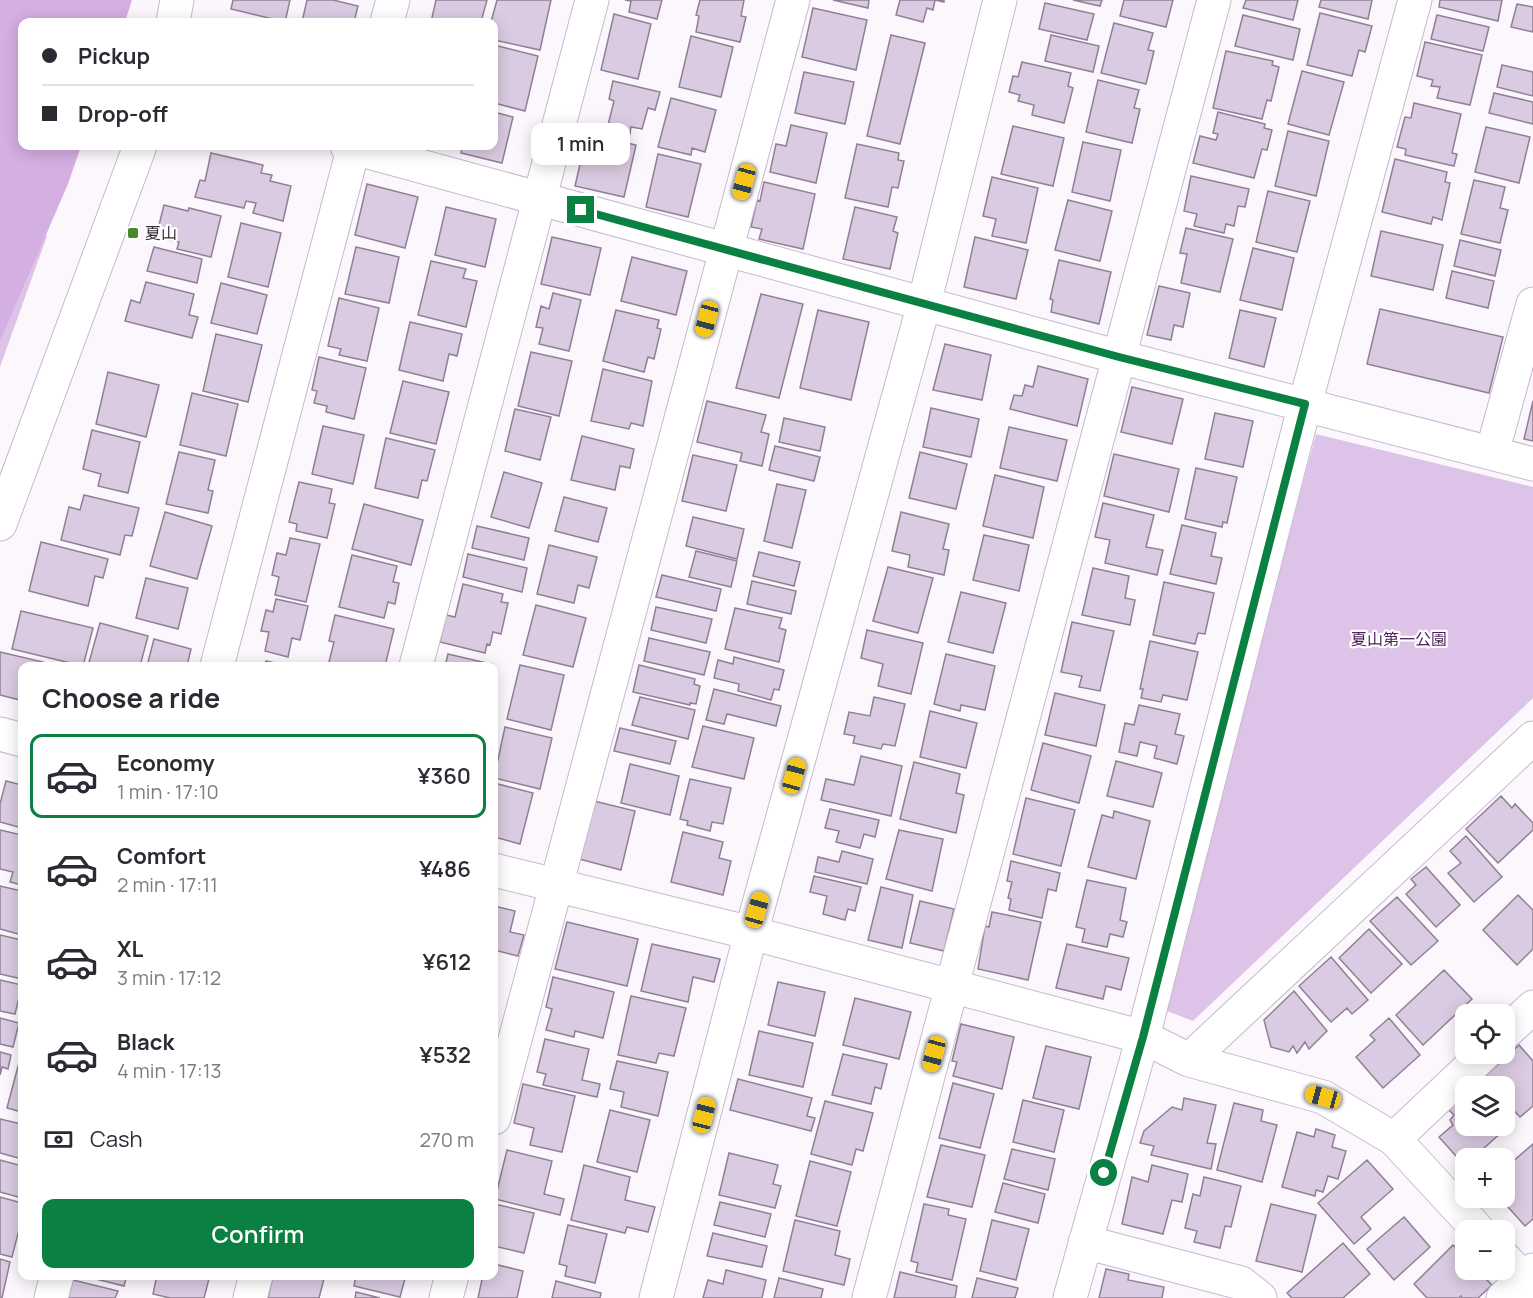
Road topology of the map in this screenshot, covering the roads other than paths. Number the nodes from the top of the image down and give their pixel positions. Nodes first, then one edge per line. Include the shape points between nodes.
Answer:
1 (177, 0) edge
2 (393, 0) edge
3 (592, 0) edge
4 (794, 0) edge
5 (1000, 0) edge
6 (1214, 0) edge
7 (1415, 0) edge
8 (174, 18) edge
9 (388, 18) edge
10 (139, 150) edge
11 (350, 150) edge
12 (365, 150) edge
13 (539, 199) junction
14 (726, 251) junction
15 (924, 304) junction
16 (1533, 304) edge
17 (1119, 357) junction
18 (1305, 404) junction
19 (1492, 453) junction
20 (1533, 464) edge
21 (0, 524) edge
22 (219, 662) edge
23 (417, 662) edge
24 (0, 734) edge
25 (1533, 738) edge
26 (18, 739) edge
27 (498, 871) edge
28 (555, 886) junction
29 (751, 933) junction
30 (952, 987) junction
31 (1533, 1007) edge
32 (1515, 1024) edge
33 (1143, 1037) junction
34 (1189, 1060) junction
35 (1473, 1064) edge
36 (498, 1103) edge
37 (1394, 1139) junction
38 (1469, 1220) edge
39 (1085, 1242) junction
40 (56, 1280) edge
41 (255, 1280) edge
42 (451, 1280) edge
43 (51, 1298) edge
44 (250, 1298) edge
45 (446, 1298) edge
46 (656, 1298) edge
47 (869, 1298) edge
48 (1070, 1298) edge
49 (1260, 1298) edge

1 - 8 street
2 - 9 street
3 - 13 street
4 - 14 street
5 - 15 street
6 - 17 street
7 - 18 street
10 - 21 street
11 - 22 street
12 - 13 street
13 - 14 street
13 - 23 street
14 - 15 street
14 - 28 street
15 - 17 street
15 - 29 street
16 - 19 street
17 - 18 street
17 - 30 street
18 - 19 street
18 - 33 street
19 - 20 street
24 - 26 street
25 - 34 street
27 - 28 street
28 - 29 street
28 - 36 street
29 - 30 street
29 - 46 street
30 - 33 street
30 - 47 street
31 - 32 street
33 - 34 street
33 - 39 street
34 - 37 street via 1323,1097
35 - 37 street
37 - 38 street
39 - 48 street
39 - 49 street via 1241,1283
40 - 43 street
41 - 44 street
42 - 45 street

